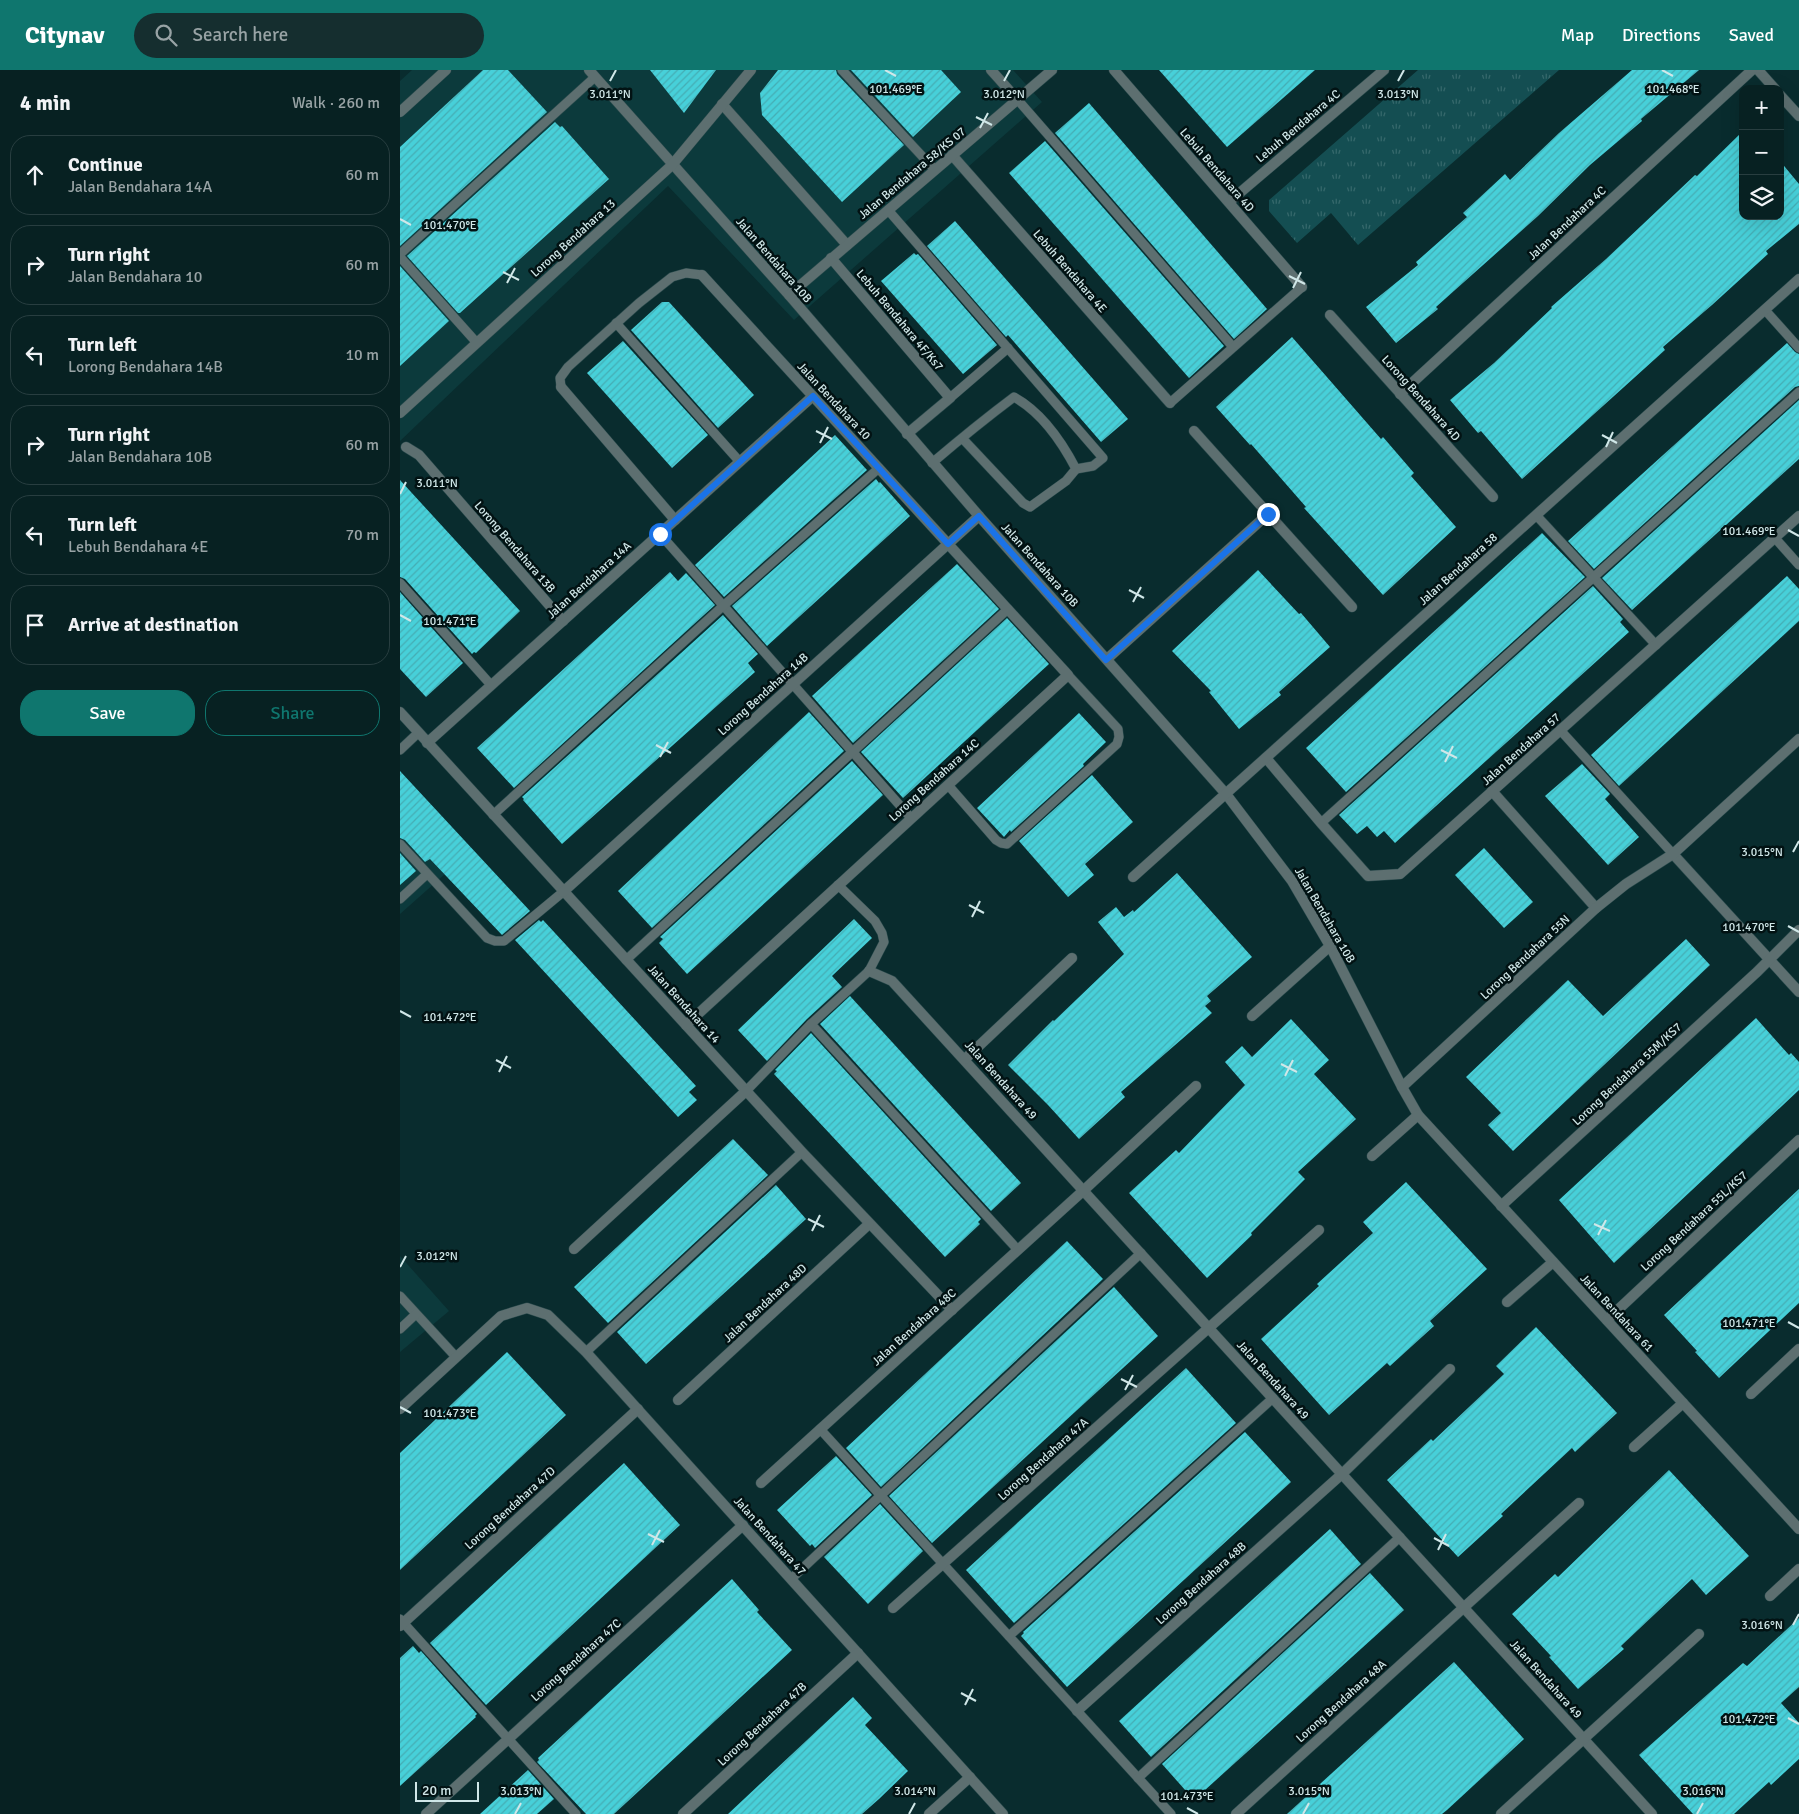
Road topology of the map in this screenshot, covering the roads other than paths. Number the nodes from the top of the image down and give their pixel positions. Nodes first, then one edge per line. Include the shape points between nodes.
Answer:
1 (446, 70) edge
2 (751, 70) edge
3 (842, 70) edge
4 (991, 70) edge
5 (1052, 70) edge
6 (1114, 70) edge
7 (1384, 70) edge
8 (1752, 70) edge
9 (1758, 70) edge
10 (592, 73) edge
11 (1771, 85) edge
12 (1784, 99) edge
13 (1017, 100) junction
14 (722, 104) junction
15 (400, 112) edge
16 (1799, 116) edge
17 (952, 155) junction
18 (672, 165) junction
19 (935, 170) junction
20 (1228, 202) junction
21 (888, 210) junction
22 (847, 244) junction
23 (400, 254) edge
24 (400, 258) edge
25 (831, 258) junction
26 (702, 275) joint
27 (1799, 279) edge
28 (1302, 287) joint
29 (788, 295) junction
30 (1765, 310) junction
31 (1330, 315) dead end
32 (616, 323) junction
33 (477, 343) junction
34 (1233, 347) junction
35 (1008, 348) junction
36 (1799, 348) edge
37 (561, 387) joint
38 (1799, 392) edge
39 (1400, 394) junction
40 (813, 396) junction
41 (950, 398) junction
42 (1170, 403) joint
43 (400, 413) edge
44 (1194, 431) dead end
45 (907, 434) junction
46 (962, 438) junction
47 (403, 449) edge
48 (740, 462) junction
49 (932, 462) junction
50 (879, 468) junction
51 (1076, 469) junction
52 (1493, 497) dead end
53 (1268, 514) junction
54 (1536, 515) junction
55 (979, 516) junction
56 (1799, 516) edge
57 (675, 520) junction
58 (660, 534) junction
59 (1775, 538) junction
60 (948, 544) junction
61 (1799, 564) edge
62 (1594, 578) junction
63 (400, 582) edge
64 (723, 606) junction
65 (1352, 607) dead end
66 (1008, 609) junction
67 (563, 621) junction
68 (1656, 645) junction
69 (1106, 660) junction
70 (1068, 674) junction
71 (793, 684) junction
72 (491, 685) junction
73 (400, 712) edge
74 (1561, 730) junction
75 (418, 733) junction
76 (1799, 739) edge
77 (427, 743) junction
78 (400, 750) edge
79 (853, 752) junction
80 (1266, 758) junction
81 (948, 785) junction
82 (1492, 791) junction
83 (1226, 794) junction
84 (493, 815) junction
85 (911, 818) junction
86 (1321, 824) junction
87 (400, 844) edge
88 (1673, 854) junction
89 (427, 874) junction
90 (1133, 878) dead end
91 (838, 885) junction
92 (563, 892) junction
93 (400, 899) edge
94 (1596, 908) junction
95 (1799, 930) edge
96 (1330, 946) junction
97 (1072, 958) dead end
98 (626, 960) junction
99 (1769, 960) junction
100 (869, 971) junction
101 (1799, 992) edge
102 (1252, 1016) dead end
103 (811, 1024) junction
104 (686, 1025) junction
105 (964, 1059) junction
106 (1196, 1086) dead end
107 (1402, 1087) junction
108 (746, 1091) junction
109 (1418, 1115) junction
110 (1799, 1140) edge
111 (802, 1152) junction
112 (1372, 1156) dead end
113 (1084, 1190) junction
114 (1501, 1206) junction
115 (869, 1224) junction
116 (1319, 1230) dead end
117 (574, 1249) dead end
118 (1018, 1250) junction
119 (1141, 1253) junction
120 (1553, 1262) junction
121 (400, 1296) edge
122 (1507, 1302) dead end
123 (952, 1310) junction
124 (416, 1314) junction
125 (1607, 1320) junction
126 (1210, 1328) junction
127 (400, 1330) edge
128 (1799, 1349) edge
129 (586, 1352) junction
130 (456, 1357) junction
131 (1450, 1369) dead end
132 (1751, 1394) dead end
133 (1273, 1398) junction
134 (678, 1400) dead end
135 (1683, 1403) junction
136 (638, 1409) junction
137 (400, 1410) edge
138 (820, 1429) junction
139 (1634, 1447) dead end
140 (1342, 1474) junction
141 (761, 1483) dead end
142 (881, 1496) junction
143 (1579, 1503) dead end
144 (743, 1525) junction
145 (1799, 1529) edge
146 (1400, 1537) junction
147 (943, 1564) junction
148 (1799, 1569) edge
149 (791, 1578) junction
150 (1770, 1596) dead end
151 (1463, 1607) junction
152 (893, 1608) dead end
153 (401, 1623) edge
154 (1699, 1634) dead end
155 (1009, 1636) junction
156 (858, 1653) junction
157 (1077, 1711) junction
158 (508, 1739) junction
159 (1584, 1739) junction
160 (970, 1777) junction
161 (1138, 1778) junction
162 (426, 1814) edge
163 (576, 1814) edge
164 (683, 1814) edge
165 (929, 1814) edge
166 (1003, 1814) edge
167 (1171, 1814) edge
168 (1236, 1814) edge
169 (1501, 1814) edge
170 (1651, 1814) edge

1 - 15 street
2 - 14 street, Lorong Bendahara 13
3 - 19 lane
4 - 13 street
5 - 13 street, Jalan Bendahara 58/KS 07
6 - 20 street, Lebuh Bendahara 4D
7 - 20 street, Lebuh Bendahara 4C
8 - 39 street, Jalan Bendahara 4C
9 - 11 street
10 - 18 street, Jalan Bendahara 10B
10 - 23 lane
12 - 16 street
13 - 17 street, Jalan Bendahara 58/KS 07
13 - 34 lane
14 - 18 street, Lorong Bendahara 13
14 - 22 street
17 - 19 street, Jalan Bendahara 58/KS 07
17 - 42 street, Lebuh Bendahara 4E
18 - 29 street, Jalan Bendahara 10B
18 - 33 street, Lorong Bendahara 13
19 - 21 street, Jalan Bendahara 58/KS 07
20 - 28 street, Lebuh Bendahara 4D
21 - 22 street, Jalan Bendahara 58/KS 07
21 - 35 lane
22 - 25 street, Jalan Bendahara 58/KS 07
24 - 33 lane
25 - 29 street, Jalan Bendahara 58/KS 07
25 - 41 street, Lebuh Bendahara 4F/Ks7
26 - 32 lane via 686,273 672,277
26 - 40 street, Jalan Bendahara 10
27 - 30 street, Jalan Bendahara 58
28 - 34 lane
29 - 45 street, Jalan Bendahara 10B
30 - 36 lane
30 - 54 street, Jalan Bendahara 58
31 - 39 street, Lorong Bendahara 4D
32 - 37 lane via 568,367 560,378
32 - 48 lane
33 - 43 street, Lorong Bendahara 13
34 - 42 lane
35 - 41 lane
35 - 51 lane via 1103,458 1093,466
37 - 57 street
38 - 62 lane
39 - 52 street, Lorong Bendahara 4D
40 - 48 street, Jalan Bendahara 14A
40 - 50 street, Jalan Bendahara 10
41 - 45 street
44 - 53 street
45 - 49 street, Jalan Bendahara 10B
46 - 49 lane
46 - 51 lane via 1030,507 1066,481
46 - 51 lane via 1014,397 1026,403 1044,423
47 - 67 street, Lorong Bendahara 13B via 419,455
48 - 57 street, Jalan Bendahara 14A
49 - 55 street, Jalan Bendahara 10B
50 - 60 street, Jalan Bendahara 10
50 - 64 lane
53 - 65 street
53 - 69 street
54 - 62 lane
54 - 80 street, Jalan Bendahara 58
55 - 60 street, Lorong Bendahara 14B
55 - 69 street, Jalan Bendahara 10B
56 - 59 street, Jalan Bendahara 57
57 - 58 street, Jalan Bendahara 14A
58 - 64 lane
58 - 67 street, Jalan Bendahara 14A
59 - 61 lane
59 - 68 street, Jalan Bendahara 57
60 - 66 street
60 - 71 street, Lorong Bendahara 14B
62 - 68 lane
62 - 86 lane
63 - 72 lane
64 - 71 lane
64 - 84 lane
66 - 70 street
66 - 79 lane
67 - 72 street, Jalan Bendahara 14A
68 - 74 street, Jalan Bendahara 57
69 - 83 street, Jalan Bendahara 10B
70 - 81 street, Lorong Bendahara 14C
70 - 81 lane via 1118,729 1117,744 1007,844 996,840
71 - 79 lane
71 - 92 street, Lorong Bendahara 14B
72 - 77 street, Jalan Bendahara 14A
73 - 75 street, Jalan Bendahara 14
74 - 82 street, Jalan Bendahara 57
74 - 88 lane
75 - 77 street, Jalan Bendahara 14
75 - 78 lane
76 - 88 street, Lorong Bendahara 55N
77 - 84 street, Jalan Bendahara 14
79 - 85 lane
79 - 98 lane
80 - 83 street, Jalan Bendahara 58
80 - 86 street, Jalan Bendahara 57
81 - 85 street, Lorong Bendahara 14C
82 - 86 street, Jalan Bendahara 57 via 1400,874 1368,876
82 - 94 street
83 - 90 street, Jalan Bendahara 58
83 - 96 street, Jalan Bendahara 10B via 1292,880
84 - 92 street, Jalan Bendahara 14
85 - 91 street, Lorong Bendahara 14C
87 - 89 lane
88 - 94 street, Lorong Bendahara 55N
88 - 99 street
89 - 92 lane via 487,938 496,941 504,941
89 - 93 lane
91 - 100 lane via 875,921 882,933 884,942
91 - 104 street, Lorong Bendahara 14C
92 - 98 street, Jalan Bendahara 14
94 - 107 street, Lorong Bendahara 55N
95 - 99 street, Lorong Bendahara 55M/KS7
96 - 102 street
96 - 107 street, Jalan Bendahara 10B
97 - 105 street
98 - 104 street, Jalan Bendahara 14
99 - 101 street
99 - 114 street, Lorong Bendahara 55M/KS7
100 - 103 lane
100 - 105 street, Jalan Bendahara 49 via 892,981
103 - 108 lane
103 - 118 lane
104 - 108 street, Jalan Bendahara 14
105 - 113 street, Jalan Bendahara 49
106 - 113 street, Jalan Bendahara 48C
107 - 109 street, Jalan Bendahara 10B
108 - 111 street, Jalan Bendahara 14
108 - 117 street
109 - 112 street
109 - 114 street, Jalan Bendahara 61
110 - 125 street, Lorong Bendahara 55L/KS7
111 - 115 street, Jalan Bendahara 14
111 - 129 lane
113 - 118 street, Jalan Bendahara 48C
113 - 119 street, Jalan Bendahara 49
114 - 120 street, Jalan Bendahara 61
115 - 123 street, Jalan Bendahara 14
115 - 134 street, Jalan Bendahara 48D
116 - 126 street, Lorong Bendahara 47A
118 - 123 street, Jalan Bendahara 48C
119 - 126 street, Jalan Bendahara 49
119 - 142 lane
120 - 122 street
120 - 125 street, Jalan Bendahara 61
121 - 124 lane
123 - 138 street, Jalan Bendahara 48C
124 - 127 lane
124 - 130 lane
125 - 135 street, Jalan Bendahara 61
126 - 133 street, Jalan Bendahara 49
126 - 147 street, Lorong Bendahara 47A
128 - 132 street
129 - 130 street, Jalan Bendahara 47 via 548,1315 527,1308 501,1316
129 - 136 street, Jalan Bendahara 47
130 - 137 street
131 - 140 street, Lorong Bendahara 48B
133 - 140 street, Jalan Bendahara 49
133 - 155 lane
135 - 139 street
135 - 145 street, Jalan Bendahara 61
136 - 144 street, Jalan Bendahara 47
136 - 153 street, Lorong Bendahara 47D
138 - 141 street, Jalan Bendahara 48C
138 - 142 lane
140 - 146 street, Jalan Bendahara 49
140 - 157 street, Lorong Bendahara 48B
142 - 147 lane
142 - 149 lane
143 - 151 street, Lorong Bendahara 48A
144 - 149 street, Jalan Bendahara 47
144 - 158 street, Lorong Bendahara 47C
146 - 151 street, Jalan Bendahara 49
146 - 161 lane
147 - 152 street, Lorong Bendahara 47A
147 - 155 lane
148 - 150 street
149 - 156 street, Jalan Bendahara 47
151 - 159 street, Jalan Bendahara 49
151 - 168 street, Lorong Bendahara 48A
153 - 158 lane
154 - 159 street
155 - 157 lane
156 - 160 street, Jalan Bendahara 47
156 - 164 street, Lorong Bendahara 47B
157 - 161 lane
158 - 162 street, Lorong Bendahara 47C
158 - 163 lane
159 - 169 street
159 - 170 street, Jalan Bendahara 49
160 - 165 street
160 - 166 street, Jalan Bendahara 47
161 - 167 lane

